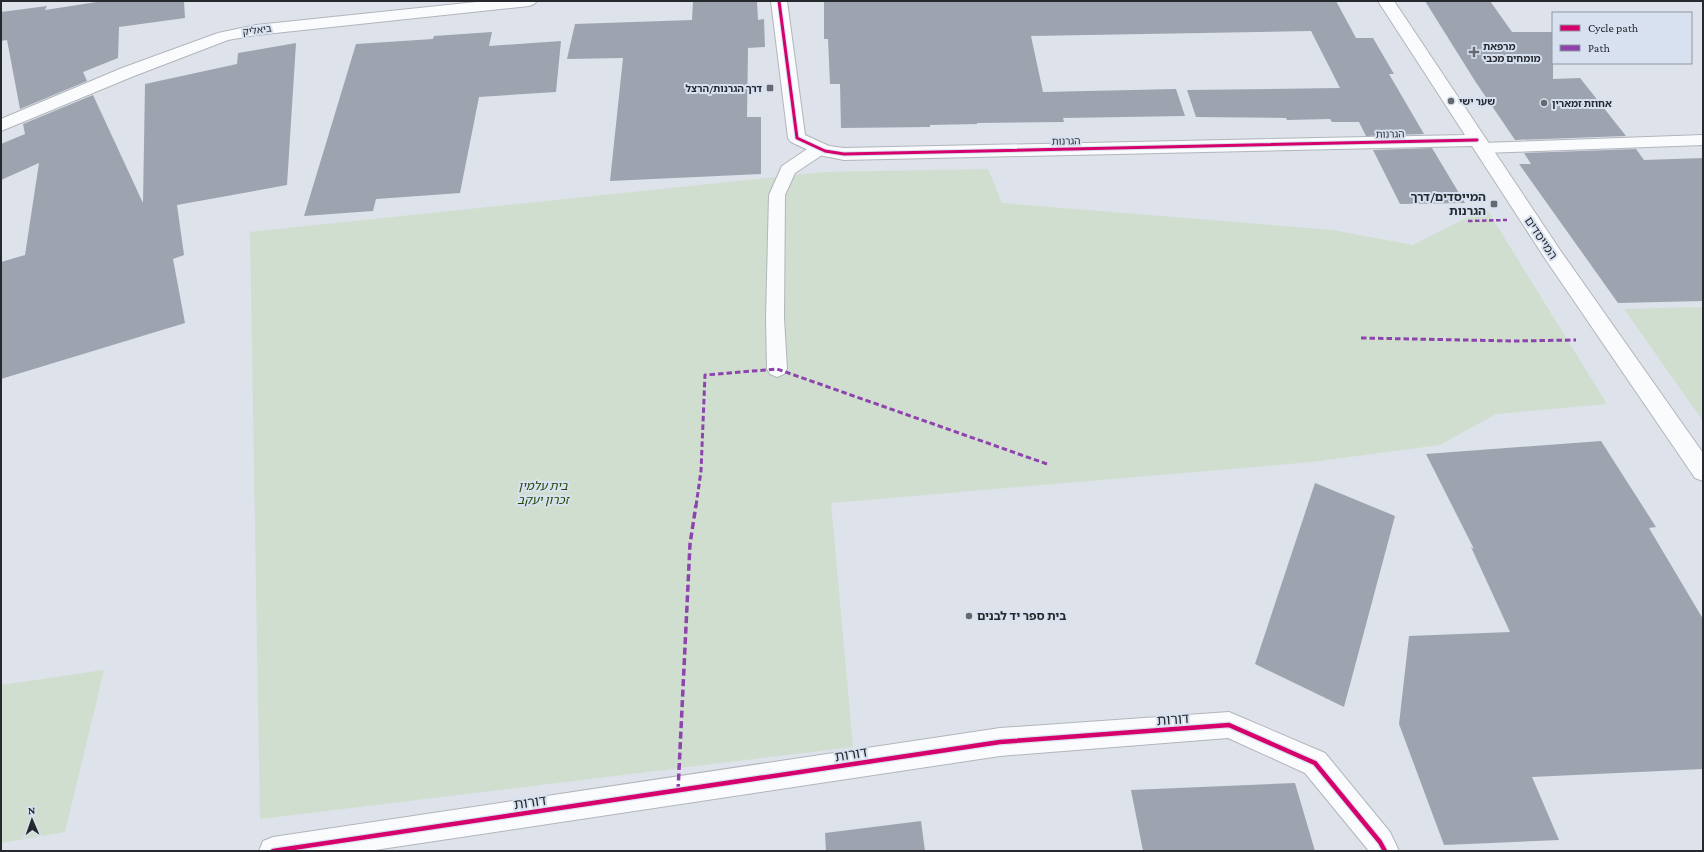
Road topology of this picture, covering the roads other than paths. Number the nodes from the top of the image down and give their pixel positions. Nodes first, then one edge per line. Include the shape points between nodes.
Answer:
1 (529, 1) edge
2 (779, 1) edge
3 (1386, 1) edge
4 (469, 4) edge
5 (1, 125) edge
6 (1703, 140) edge
7 (1479, 144) junction
8 (820, 149) junction
9 (777, 370) dead end
10 (1703, 471) edge
11 (273, 851) edge
12 (1385, 851) edge

1 - 4 street, ביאליק
2 - 8 street, הגרנות via 797,138
3 - 7 street, המייסדים
4 - 5 street, ביאליק via 224,36 128,72
6 - 7 lane
7 - 8 street, הגרנות via 844,154
7 - 10 street, המייסדים via 1552,255
8 - 9 lane via 788,170 777,194
11 - 12 street, דורות via 1000,742 1229,725 1315,763

